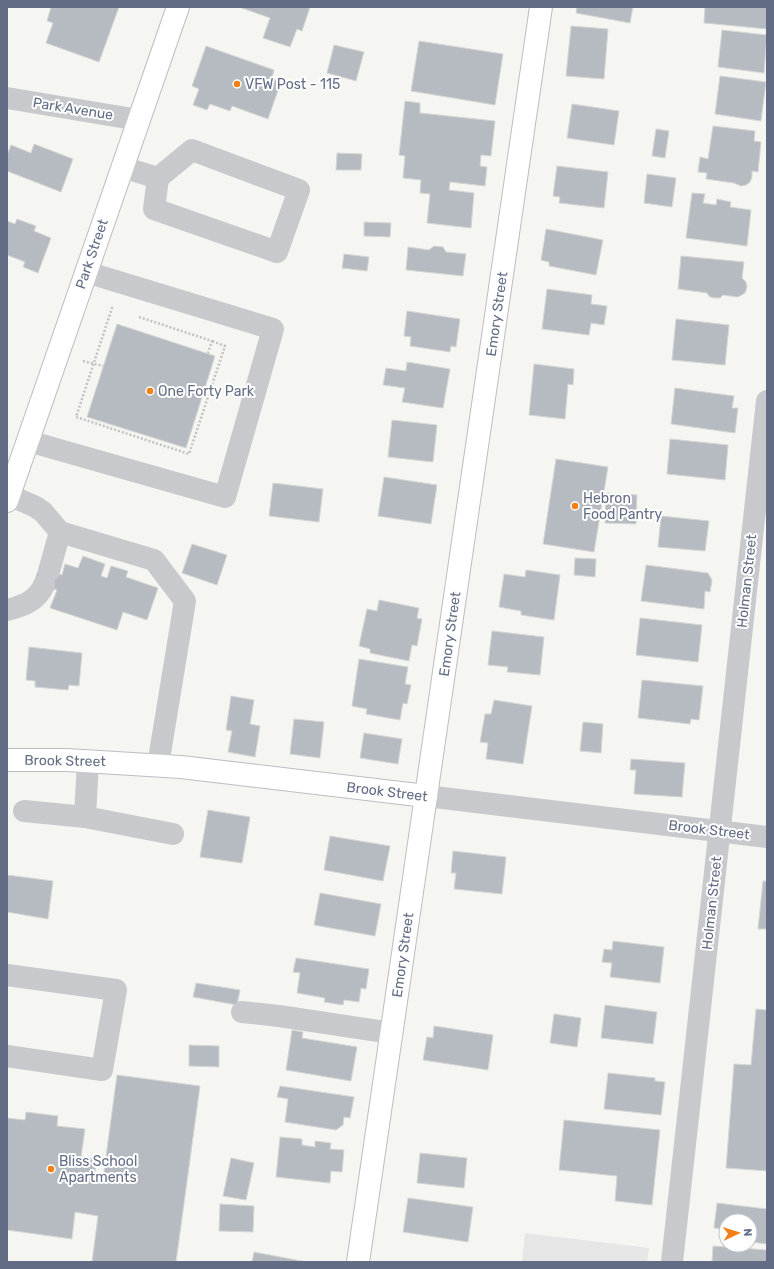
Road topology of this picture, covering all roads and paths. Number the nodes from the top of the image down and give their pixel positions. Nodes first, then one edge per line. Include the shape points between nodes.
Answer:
1 (178, 7) edge
2 (542, 7) edge
3 (7, 98) edge
4 (139, 120) junction
5 (122, 167) junction
6 (158, 178) junction
7 (86, 272) junction
8 (119, 310) dead end
9 (133, 315) dead end
10 (212, 341) junction
11 (208, 353) dead end
12 (81, 360) dead end
13 (93, 363) junction
14 (103, 366) dead end
15 (767, 401) edge
16 (28, 441) junction
17 (8, 498) edge
18 (60, 532) junction
19 (7, 610) edge
20 (7, 760) edge
21 (88, 761) junction
22 (158, 765) junction
23 (426, 796) junction
24 (24, 811) dead end
25 (85, 817) junction
26 (720, 832) junction
27 (173, 834) dead end
28 (767, 837) edge
29 (7, 975) edge
30 (242, 1012) dead end
31 (392, 1033) junction
32 (7, 1056) edge
33 (358, 1262) edge
34 (672, 1262) edge

1 - 4 main road, Park Street
2 - 23 main road, Emory Street
3 - 4 street, Park Avenue
4 - 5 main road, Park Street
5 - 6 street
5 - 7 main road, Park Street
6 - 6 street via 154,209 277,252 299,190 192,150
7 - 16 main road, Park Street
7 - 16 street via 273,329 225,497
8 - 13 path via 112,308
9 - 10 path
10 - 11 path
10 - 13 path via 225,346 189,454 76,417
12 - 13 path
13 - 14 path
15 - 26 street, Holman Street
16 - 17 main road, Park Street
17 - 18 street via 36,507
18 - 19 street via 41,592 21,607
18 - 22 street via 154,560 185,601
20 - 21 main road, Brook Street
21 - 22 main road, Brook Street
21 - 25 street
22 - 23 main road, Brook Street
23 - 26 street, Brook Street
23 - 31 main road, Emory Street
24 - 25 street
25 - 27 street
26 - 28 street, Brook Street
26 - 34 street, Holman Street
29 - 32 street via 116,990 102,1070
30 - 31 street
31 - 33 main road, Emory Street

